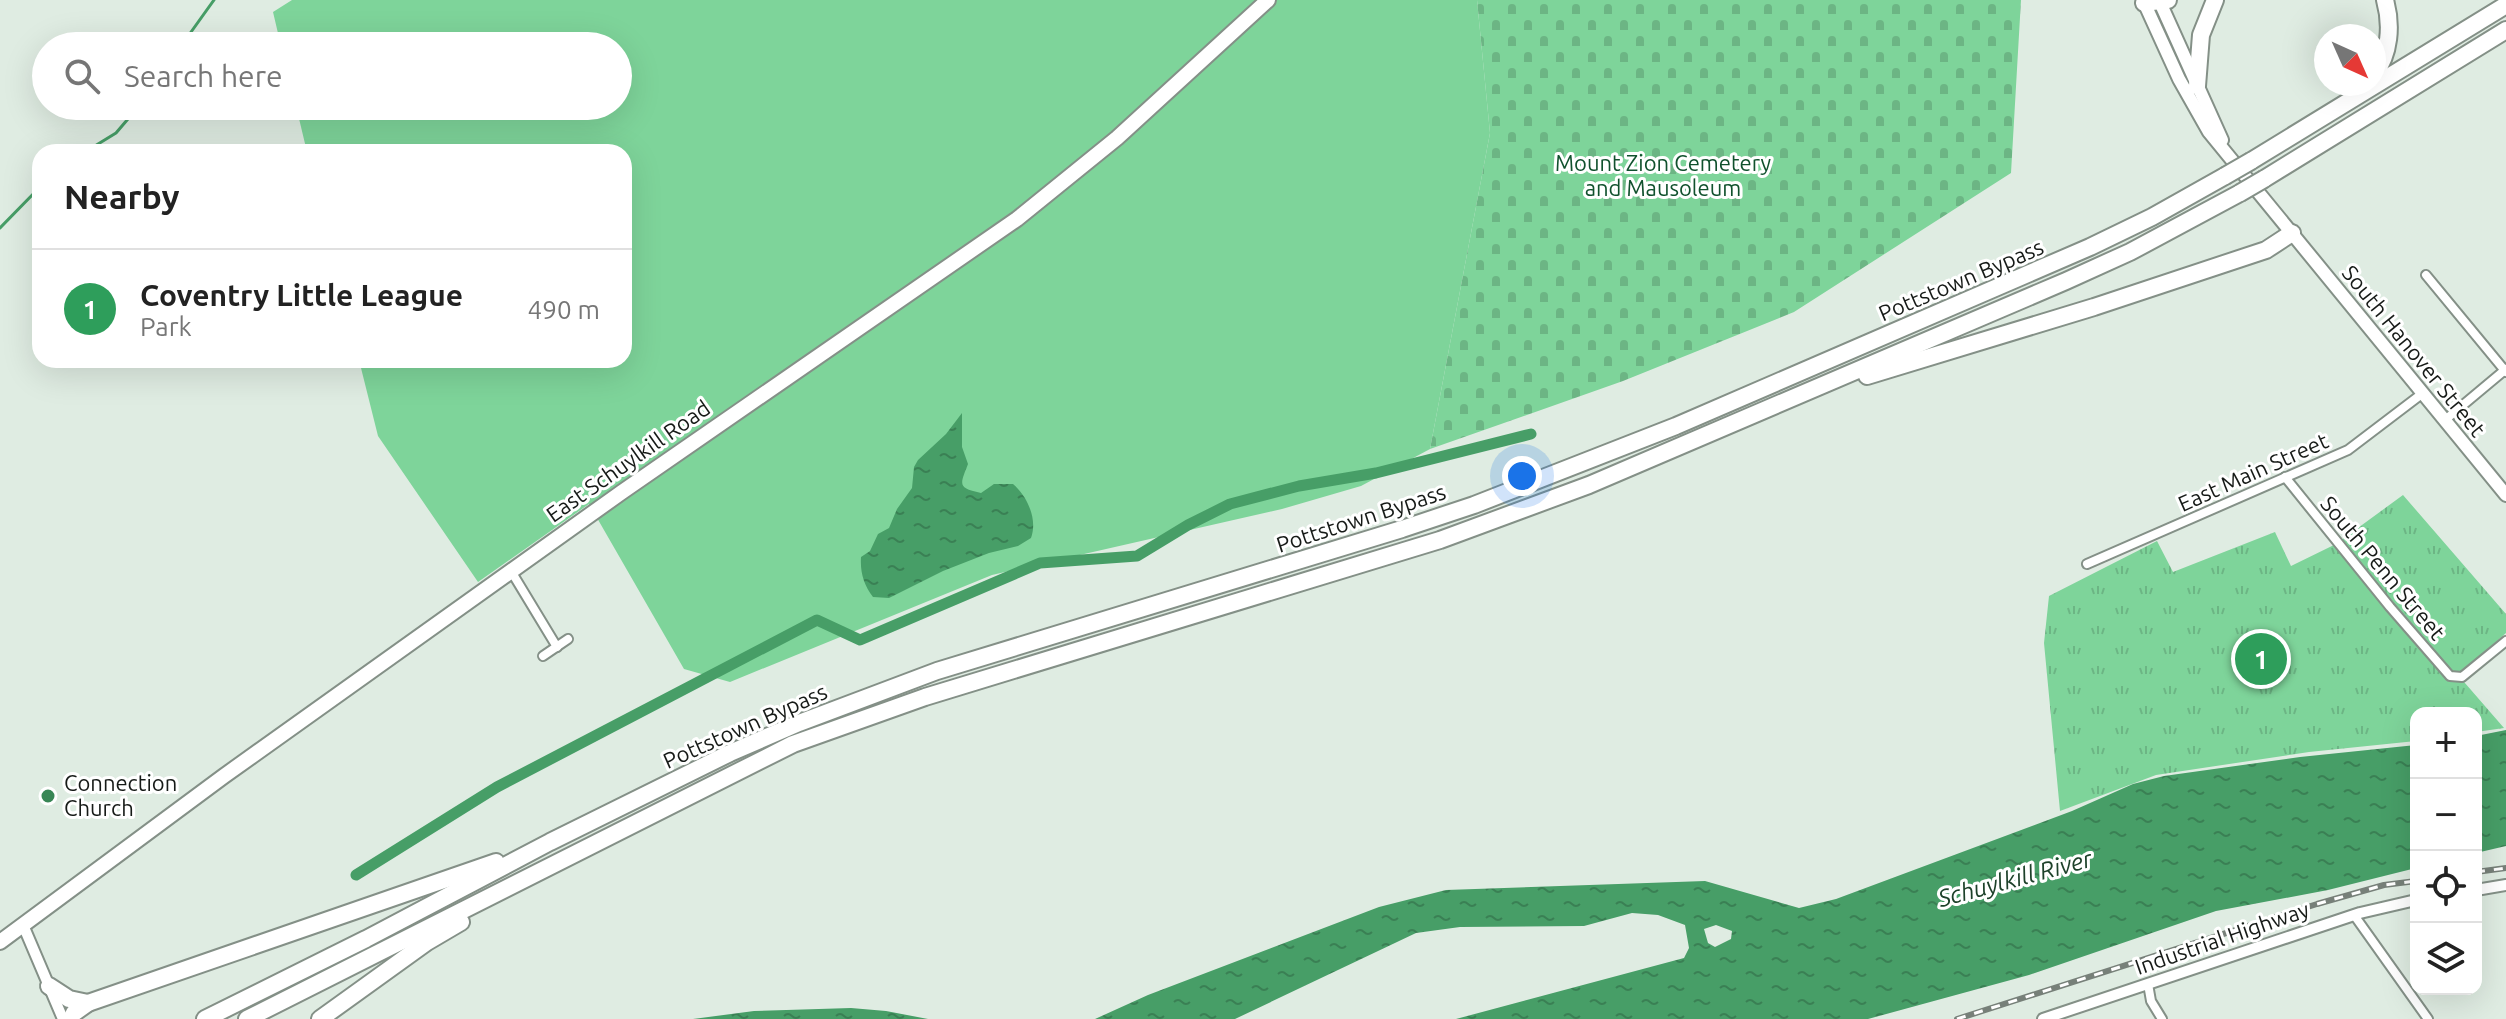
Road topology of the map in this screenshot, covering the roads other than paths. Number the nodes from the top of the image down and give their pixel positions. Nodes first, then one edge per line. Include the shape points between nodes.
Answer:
1 (1268, 0) edge
2 (2215, 0) edge
3 (2385, 0) edge
4 (2155, 1) edge
5 (2506, 5) edge
6 (2506, 30) edge
7 (2386, 46) edge
8 (2197, 86) junction
9 (2344, 96) edge
10 (2337, 110) junction
11 (2230, 158) junction
12 (2292, 233) junction
13 (2426, 275) dead end
14 (2506, 370) edge
15 (1823, 386) junction
16 (2423, 393) junction
17 (2445, 420) junction
18 (2285, 477) junction
19 (2506, 495) edge
20 (2087, 564) dead end
21 (511, 571) junction
22 (568, 639) dead end
23 (2506, 641) edge
24 (557, 647) junction
25 (543, 656) dead end
26 (644, 819) junction
27 (550, 842) junction
28 (2506, 885) edge
29 (2482, 889) edge
30 (2410, 901) edge
31 (2354, 915) junction
32 (23, 925) junction
33 (0, 942) edge
34 (2148, 984) junction
35 (49, 986) junction
36 (88, 1003) junction
37 (63, 1019) edge
38 (71, 1019) edge
39 (205, 1019) edge
40 (247, 1019) edge
41 (320, 1019) edge
42 (2043, 1019) edge
43 (2162, 1019) edge
44 (2428, 1019) edge

1 - 21 main road, East Schuylkill Road via 1117,138 1017,219
2 - 8 highway via 2201,35
3 - 7 highway
4 - 8 main road
4 - 11 main road via 2190,98
5 - 10 highway, Pottstown Bypass
6 - 15 highway, Pottstown Bypass, bridge via 2264,179 2117,258
8 - 11 main road
9 - 10 highway
10 - 27 highway, Pottstown Bypass, bridge via 2152,217 2075,254 1589,462 1402,529 873,694 730,753
11 - 12 main road, South Hanover Street
12 - 15 highway via 2266,250 2094,307
12 - 16 main road, South Hanover Street
13 - 14 street
14 - 17 street
15 - 26 highway, Pottstown Bypass via 1589,485 1440,540 925,697 793,744
16 - 17 main road, South Hanover Street
16 - 18 street, East Main Street via 2348,450
17 - 19 main road, South Hanover Street
18 - 20 street, East Main Street
18 - 23 street, South Penn Street via 2450,676 2462,677
21 - 24 street
21 - 32 main road, East Schuylkill Road
22 - 24 street
24 - 25 street
26 - 40 highway, Pottstown Bypass
26 - 41 highway via 427,942
27 - 36 highway
27 - 39 highway, Pottstown Bypass
28 - 29 street
30 - 31 street, Industrial Highway
31 - 34 street, Industrial Highway
31 - 44 street
32 - 33 main road, East Schuylkill Road
32 - 35 street
34 - 42 street, Industrial Highway
34 - 43 street
35 - 36 highway
35 - 37 street
36 - 38 highway

